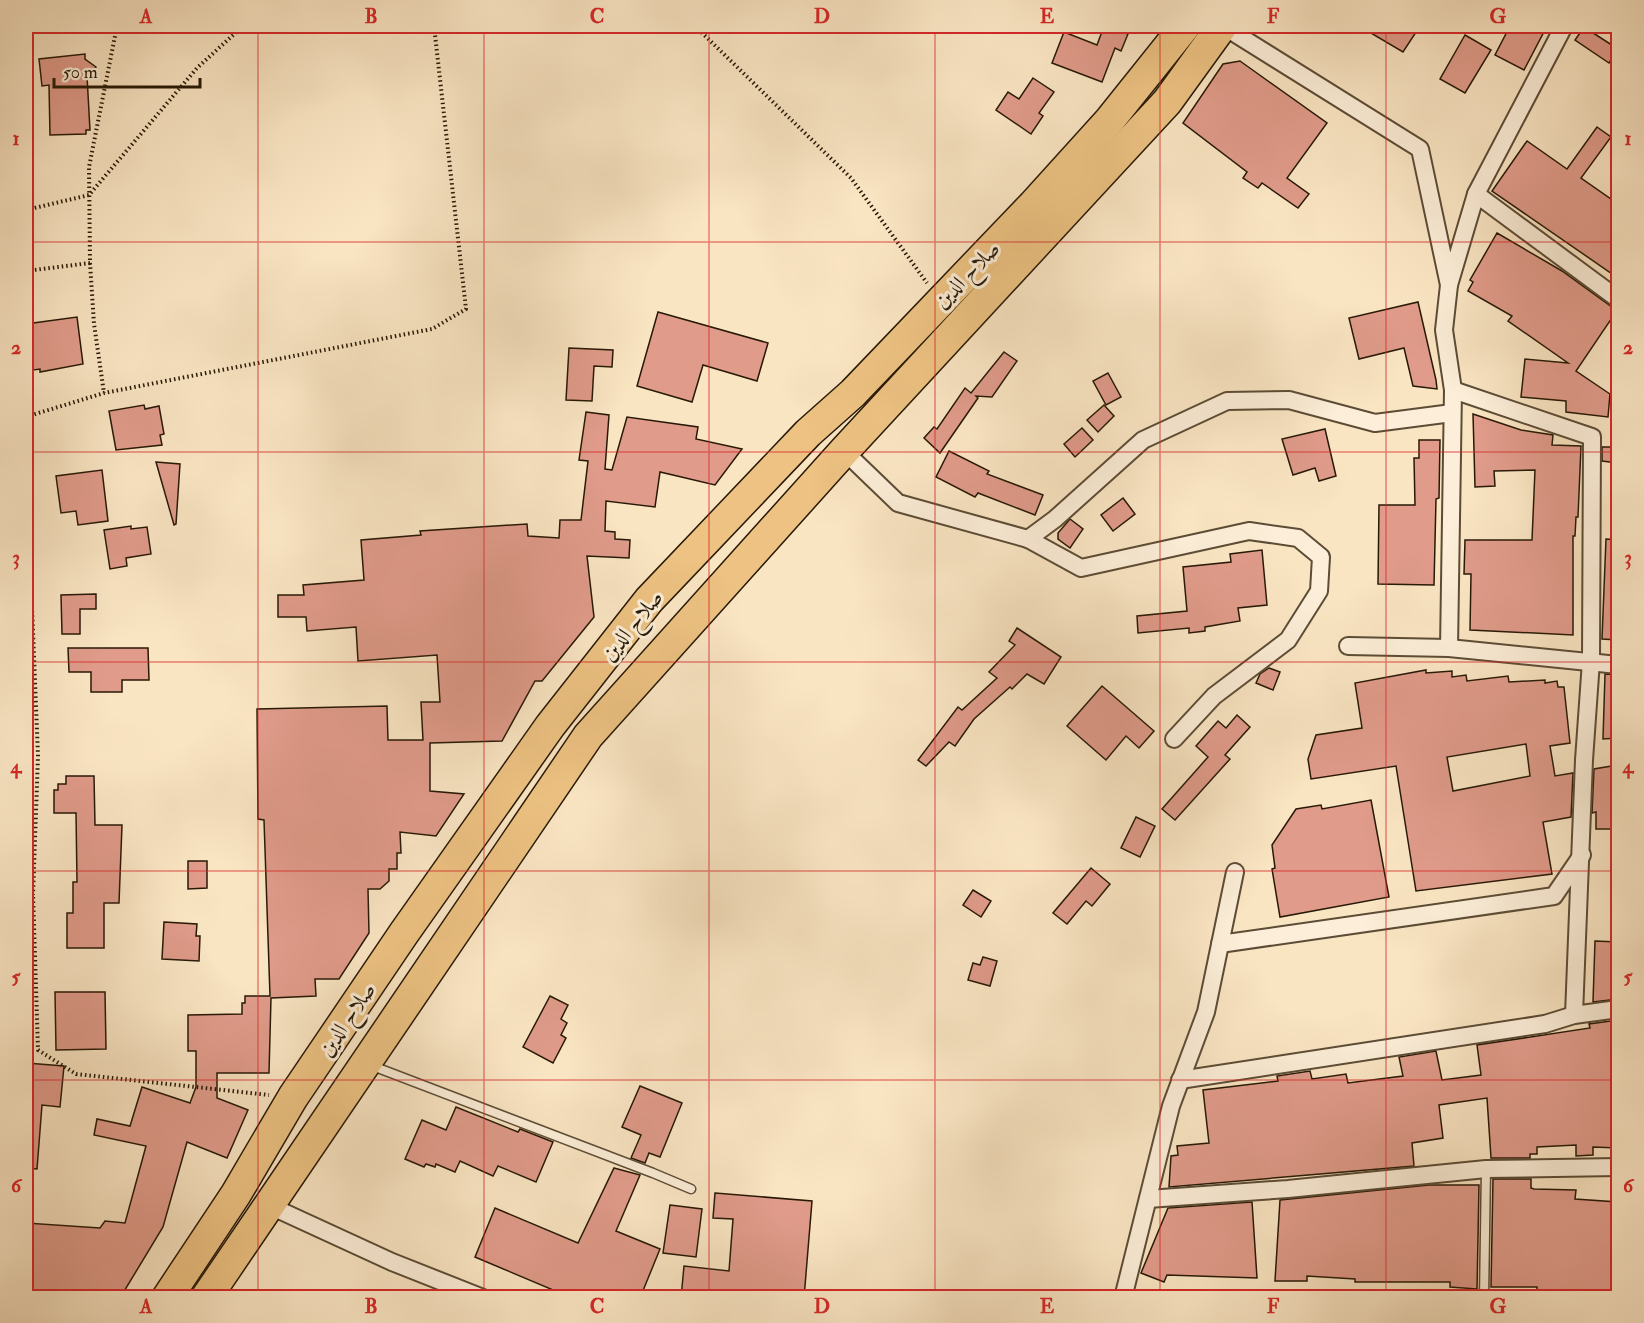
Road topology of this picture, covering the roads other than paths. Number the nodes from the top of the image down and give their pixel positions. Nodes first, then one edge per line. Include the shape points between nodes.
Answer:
1 (1185, 26) edge
2 (1223, 26) edge
3 (1564, 26) edge
4 (1476, 194) junction
5 (1449, 285) junction
6 (1618, 299) edge
7 (1453, 390) junction
8 (1452, 413) junction
9 (844, 451) junction
10 (1028, 539) junction
11 (1348, 646) dead end
12 (1449, 648) junction
13 (1591, 661) junction
14 (1618, 665) edge
15 (1174, 739) dead end
16 (1582, 854) junction
17 (1235, 872) dead end
18 (1220, 944) junction
19 (1618, 1009) edge
20 (1574, 1015) junction
21 (364, 1063) junction
22 (1180, 1080) junction
23 (1618, 1167) edge
24 (1486, 1169) junction
25 (691, 1189) dead end
26 (1148, 1199) junction
27 (268, 1205) junction
28 (483, 1297) edge
29 (167, 1298) edge
30 (206, 1298) edge
31 (1123, 1298) edge
32 (1484, 1298) edge

1 - 29 highway, صلاح الدين via 1109,121 1033,206 649,600 550,726 404,933 293,1097 236,1194
2 - 5 street via 1420,150
2 - 9 highway, صلاح الدين via 1167,102
3 - 4 street
4 - 5 street
4 - 6 street
5 - 7 street via 1444,330
7 - 8 street
7 - 13 street via 1592,437
8 - 10 street via 1375,423 1289,400 1227,401 1143,440
8 - 12 street
9 - 10 street via 898,502
9 - 21 highway, صلاح الدين via 588,736
10 - 15 street via 1081,568 1249,531 1298,538 1321,557 1319,591 1288,640 1214,696
11 - 12 street
12 - 13 street
13 - 14 street
13 - 16 street
16 - 18 street via 1554,896
16 - 20 street
17 - 18 street
18 - 22 street via 1206,1012
19 - 20 street
20 - 22 street via 1545,1024
21 - 25 lane
21 - 27 highway, صلاح الدين
22 - 26 street
23 - 24 street
24 - 26 street
24 - 32 lane
26 - 31 street
27 - 28 street via 392,1262
27 - 30 highway, صلاح الدين

